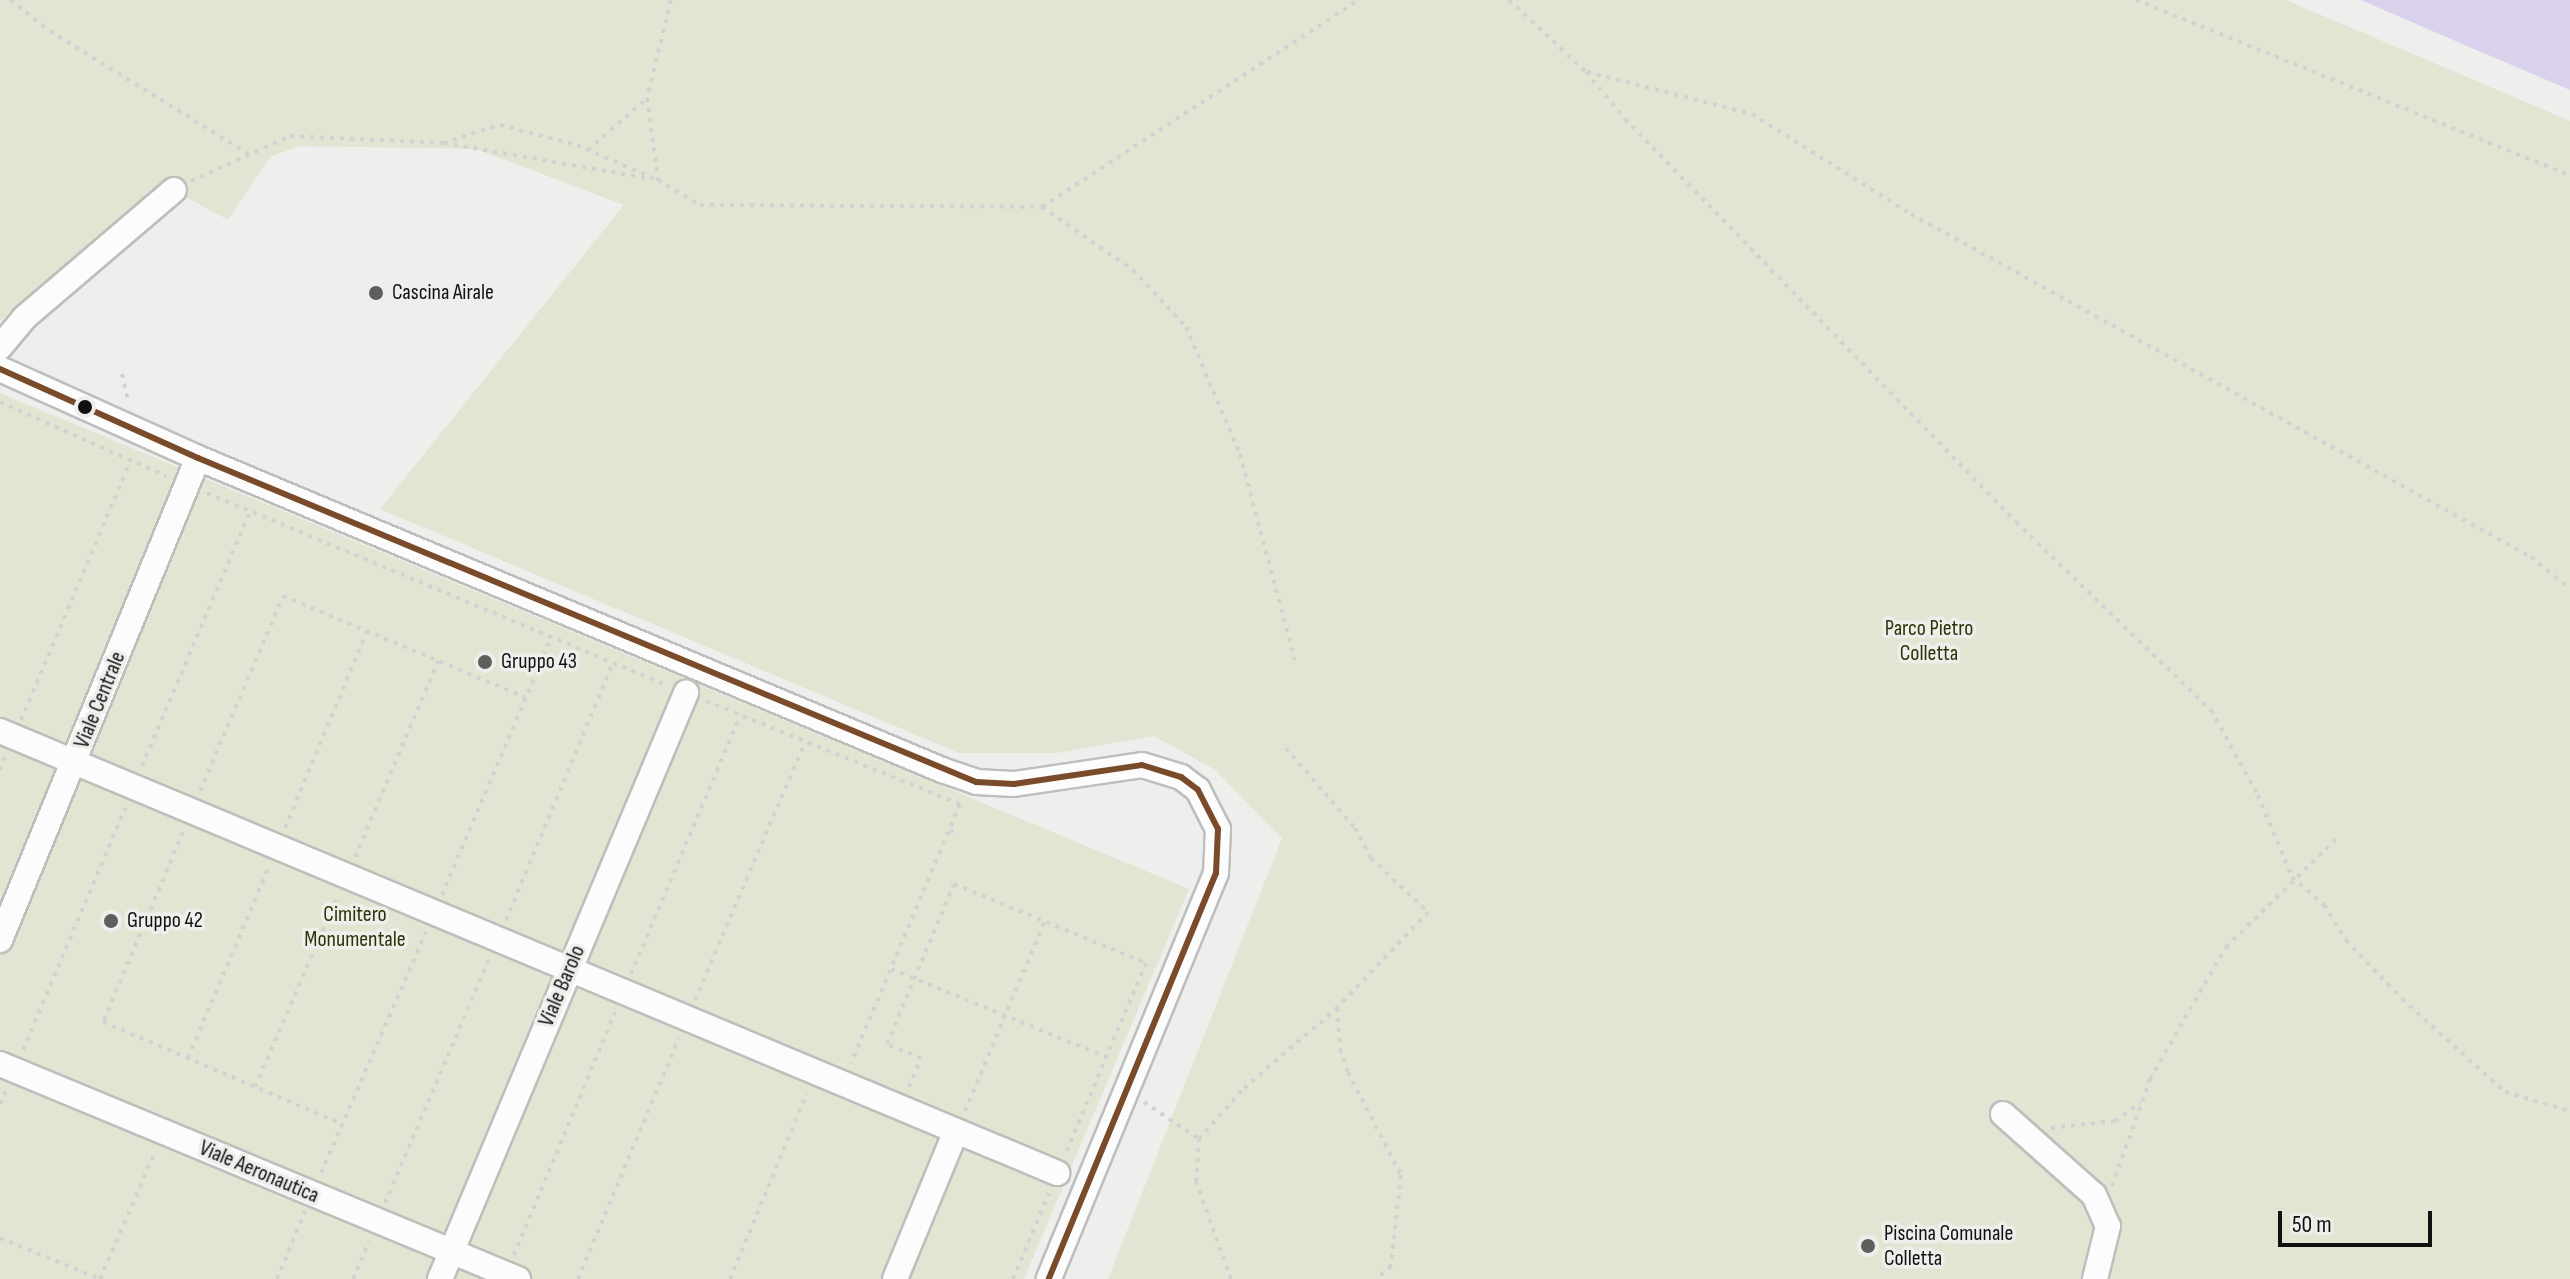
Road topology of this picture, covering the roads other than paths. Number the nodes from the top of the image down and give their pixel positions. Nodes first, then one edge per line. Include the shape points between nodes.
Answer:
1 (174, 190) road end
2 (0, 347) edge
3 (0, 369) edge
4 (198, 458) junction
5 (686, 693) road end
6 (7, 734) edge
7 (75, 761) junction
8 (0, 940) edge
9 (570, 968) junction
10 (0, 1064) edge
11 (960, 1121) junction
12 (2011, 1122) road end
13 (1062, 1163) road end
14 (451, 1251) junction
15 (440, 1279) edge
16 (518, 1279) edge
17 (895, 1279) edge
18 (1049, 1279) edge
19 (2095, 1279) edge

1 - 2 street via 24,318
3 - 4 street
4 - 7 street, Viale Centrale
4 - 18 street via 976,782 1014,784 1142,765 1181,777 1198,790 1218,829 1216,873
5 - 9 street, Viale Barolo
6 - 7 street
7 - 8 street, Viale Centrale
7 - 9 street
9 - 11 street via 842,1085
9 - 14 street, Viale Barolo
10 - 14 street, Viale Aeronautica
11 - 13 street
11 - 17 street
12 - 19 street via 2094,1195 2103,1212 2107,1243
14 - 15 street, Viale Barolo
14 - 16 street, Viale Aeronautica

